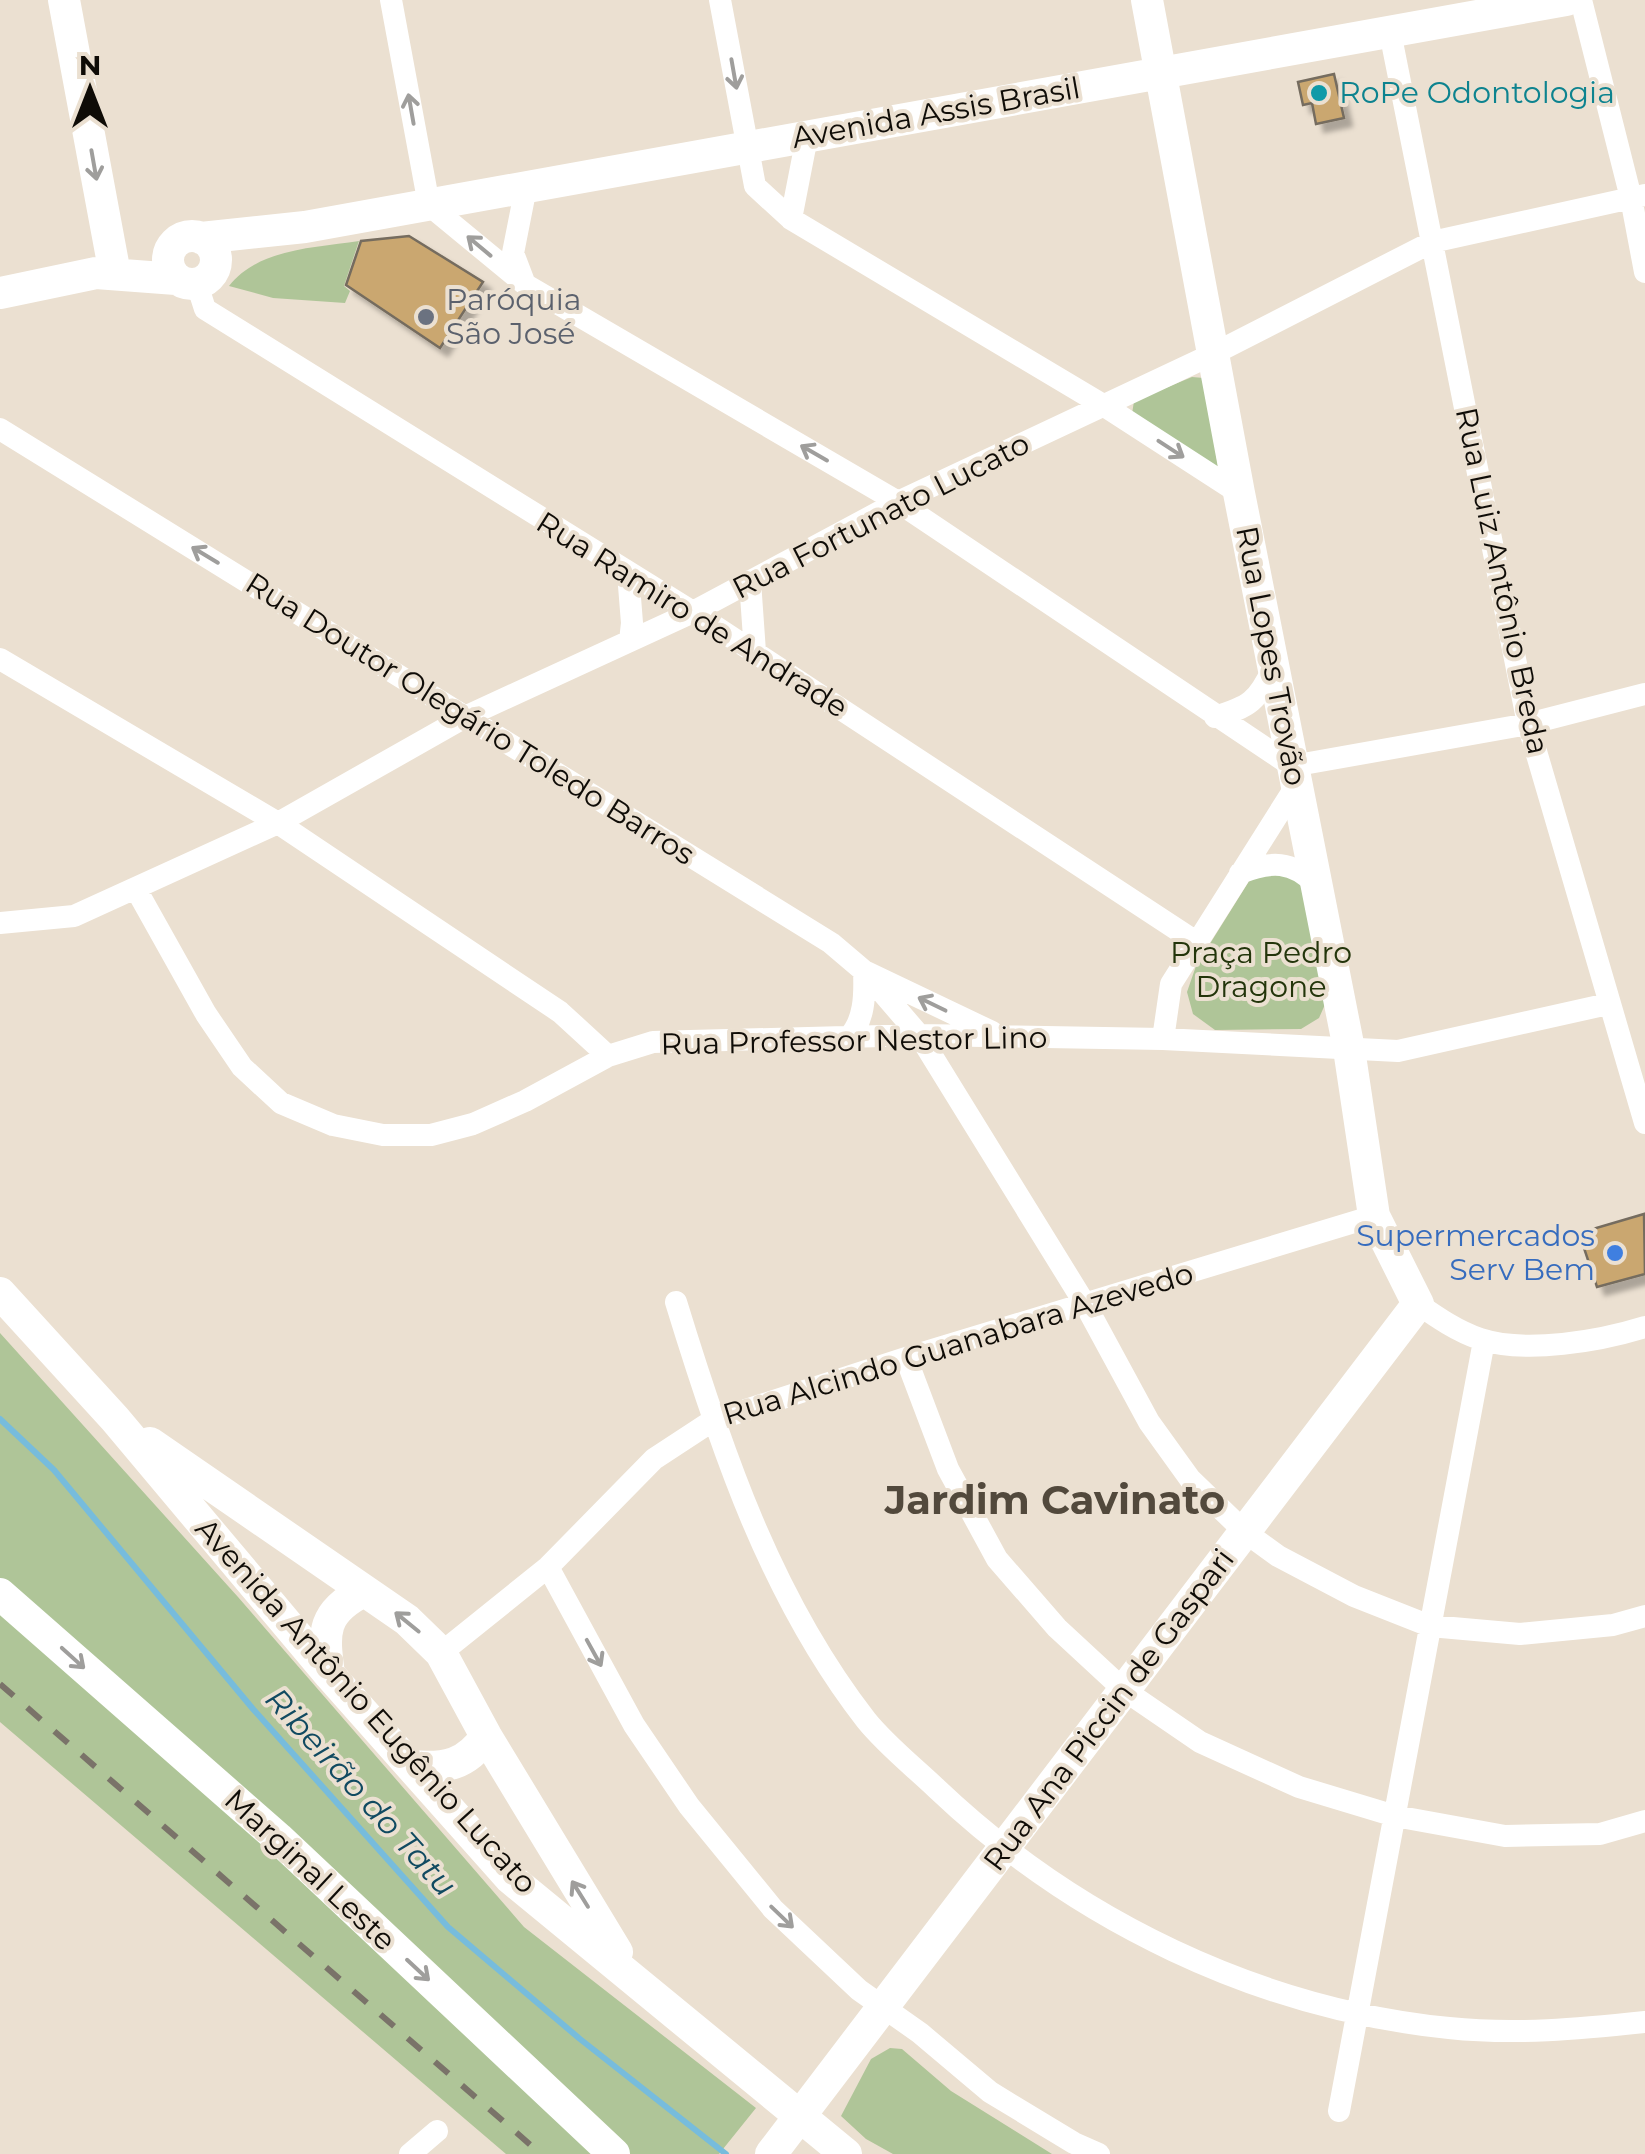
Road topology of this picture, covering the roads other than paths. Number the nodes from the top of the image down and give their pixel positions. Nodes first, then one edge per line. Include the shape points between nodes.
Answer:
1 (64, 0) edge
2 (391, 0) edge
3 (720, 0) edge
4 (1147, 0) edge
5 (1566, 0) edge
6 (1581, 0) edge
7 (1390, 32) junction
8 (1160, 73) junction
9 (808, 136) junction
10 (747, 147) junction
11 (526, 187) junction
12 (1638, 196) edge
13 (429, 204) junction
14 (790, 219) junction
15 (1432, 242) junction
16 (192, 264) junction
17 (108, 270) junction
18 (1645, 272) edge
19 (526, 285) junction
20 (0, 293) edge
21 (1213, 354) junction
22 (1103, 405) junction
23 (0, 429) edge
24 (1239, 493) junction
25 (898, 502) junction
26 (628, 574) junction
27 (750, 581) junction
28 (693, 612) junction
29 (630, 642) junction
30 (754, 652) junction
31 (0, 659) edge
32 (1273, 668) junction
33 (1645, 694) edge
34 (467, 716) junction
35 (1215, 717) junction
36 (1528, 724) junction
37 (1294, 776) junction
38 (278, 823) junction
39 (1240, 872) junction
40 (1316, 885) junction
41 (136, 889) junction
42 (0, 923) edge
43 (1196, 942) junction
44 (864, 971) junction
45 (1608, 1004) junction
46 (919, 1035) junction
47 (1000, 1036) junction
48 (1163, 1038) junction
49 (847, 1039) junction
50 (1349, 1049) junction
51 (608, 1056) junction
52 (1645, 1123) edge
53 (1374, 1216) junction
54 (0, 1293) edge
55 (676, 1302) dead end
56 (1085, 1304) junction
57 (1418, 1304) junction
58 (1645, 1327) edge
59 (1484, 1340) junction
60 (906, 1358) junction
61 (115, 1419) junction
62 (712, 1420) junction
63 (1245, 1532) junction
64 (548, 1567) junction
65 (364, 1592) junction
66 (0, 1594) edge
67 (1645, 1616) edge
68 (1430, 1626) junction
69 (441, 1653) junction
70 (329, 1674) junction
71 (1124, 1690) junction
72 (486, 1736) junction
73 (412, 1766) junction
74 (1395, 1816) junction
75 (1645, 1821) edge
76 (1004, 1847) junction
77 (632, 1977) junction
78 (884, 2008) junction
79 (1358, 2014) junction
80 (1645, 2022) edge
81 (1340, 2111) dead end
82 (437, 2131) dead end
83 (410, 2154) edge
84 (614, 2154) edge
85 (771, 2154) edge
86 (846, 2154) edge
87 (1099, 2154) edge

1 -> 17 main road
13 -> 2 street
3 -> 10 street
4 - 8 main road, Rua Lopes Trovão
5 - 7 main road, Avenida Assis Brasil
6 - 12 street
7 - 8 main road, Avenida Assis Brasil
7 - 15 street, Rua Luiz Antônio Breda
8 - 9 main road, Avenida Assis Brasil
8 - 21 main road, Rua Lopes Trovão
9 - 10 main road, Avenida Assis Brasil
9 - 14 street
10 - 11 main road, Avenida Assis Brasil
10 - 14 street via 754,186
11 - 13 main road, Avenida Assis Brasil
11 - 19 street via 513,253
12 - 15 street, Rua Fortunato Lucato
12 - 18 street
13 - 16 main road, Avenida Assis Brasil via 305,226
19 -> 13 street
14 - 22 street
15 - 21 street, Rua Fortunato Lucato
15 - 36 street, Rua Luiz Antônio Breda
16 - 17 main road, Avenida Assis Brasil
16 - 26 street, Rua Ramiro de Andrade via 205,309
17 - 20 main road, Avenida Assis Brasil
25 -> 19 street
21 - 22 street, Rua Fortunato Lucato
21 - 24 main road, Rua Lopes Trovão
22 -> 24 street
22 - 25 street, Rua Fortunato Lucato
34 -> 23 street, Rua Doutor Olegário Toledo Barros
24 - 32 main road, Rua Lopes Trovão
25 - 27 street, Rua Fortunato Lucato
25 - 35 street
26 - 28 street, Rua Ramiro de Andrade
26 - 29 street
27 - 28 street, Rua Fortunato Lucato
27 - 30 street
28 - 29 street, Rua Fortunato Lucato
28 - 30 street, Rua Ramiro de Andrade
29 - 34 street, Rua Fortunato Lucato
30 - 43 street, Rua Ramiro de Andrade
31 - 38 street
32 - 35 street via 1262,693 1242,710
32 - 37 main road, Rua Lopes Trovão
33 - 36 street
34 - 38 street, Rua Fortunato Lucato
34 - 44 street, Rua Doutor Olegário Toledo Barros via 830,943
35 - 37 street
36 - 37 street
36 - 45 street, Rua Luiz Antônio Breda
37 - 39 street
37 - 40 main road, Rua Lopes Trovão
38 - 41 street, Rua Fortunato Lucato
38 - 51 street via 560,1012
39 - 40 street via 1284,864
39 - 43 street
40 - 50 main road, Rua Lopes Trovão
41 - 42 street via 74,916
41 - 51 street, Rua Professor Nestor Lino via 242,1066 281,1104 333,1124 384,1135 431,1135 525,1102
43 - 48 street via 1171,984
44 - 46 street, Rua Doutor Olegário Toledo Barros
47 -> 44 street
44 - 49 street via 862,1010
45 - 50 street, Rua Professor Nestor Lino via 1398,1051
45 - 52 street, Rua Luiz Antônio Breda
46 - 47 street, Rua Professor Nestor Lino
46 - 49 street, Rua Professor Nestor Lino
46 - 56 street, Rua Doutor Olegário Toledo Barros
47 - 48 street, Rua Professor Nestor Lino
48 - 50 street, Rua Professor Nestor Lino
49 - 51 street, Rua Professor Nestor Lino via 653,1042
50 - 53 main road, Rua Lopes Trovão
53 - 56 street, Rua Alcindo Guanabara Azevedo
53 - 57 main road, Rua Lopes Trovão
54 - 61 main road, Avenida Antônio Eugênio Lucato
55 - 62 street
56 - 60 street, Rua Alcindo Guanabara Azevedo
56 - 63 street, Rua Doutor Olegário Toledo Barros via 1149,1422 1190,1478
57 - 59 street
57 - 63 main road, Rua Ana Piccin de Gaspari
58 - 59 street via 1556,1346
59 - 68 street
60 - 62 street, Rua Alcindo Guanabara Azevedo
60 - 71 street via 948,1469 997,1559
61 - 65 main road, Avenida Antônio Eugênio Lucato
61 - 70 main road, Avenida Antônio Eugênio Lucato
62 - 64 street, Rua Alcindo Guanabara Azevedo via 654,1459
62 - 76 street via 760,1542 803,1625 868,1722
63 - 68 street, Rua Doutor Olegário Toledo Barros via 1354,1596
63 - 71 main road, Rua Ana Piccin de Gaspari
64 - 69 street, Rua Alcindo Guanabara Azevedo
64 -> 78 street via 634,1725 689,1806 772,1909
69 -> 65 main road, Avenida Antônio Eugênio Lucato
65 - 70 main road via 343,1602 326,1628
66 -> 84 main road, Marginal Leste via 278,1838
67 - 68 street, Rua Doutor Olegário Toledo Barros via 1520,1634
68 - 74 street
69 - 72 main road, Avenida Antônio Eugênio Lucato
70 - 73 main road, Avenida Antônio Eugênio Lucato
71 - 74 street via 1200,1742 1300,1787
71 - 76 main road, Rua Ana Piccin de Gaspari
72 - 73 main road via 462,1762
77 -> 72 main road, Avenida Antônio Eugênio Lucato
73 - 77 main road, Avenida Antônio Eugênio Lucato via 510,1878
74 - 75 street via 1504,1836 1600,1834
74 - 79 street
76 - 78 main road, Rua Ana Piccin de Gaspari
76 - 79 street via 1048,1882 1175,1954
77 - 86 main road, Avenida Antônio Eugênio Lucato
78 - 85 main road, Rua Ana Piccin de Gaspari
78 - 87 street via 990,2092
79 - 80 street via 1450,2028 1556,2032
79 - 81 street
82 - 83 street

